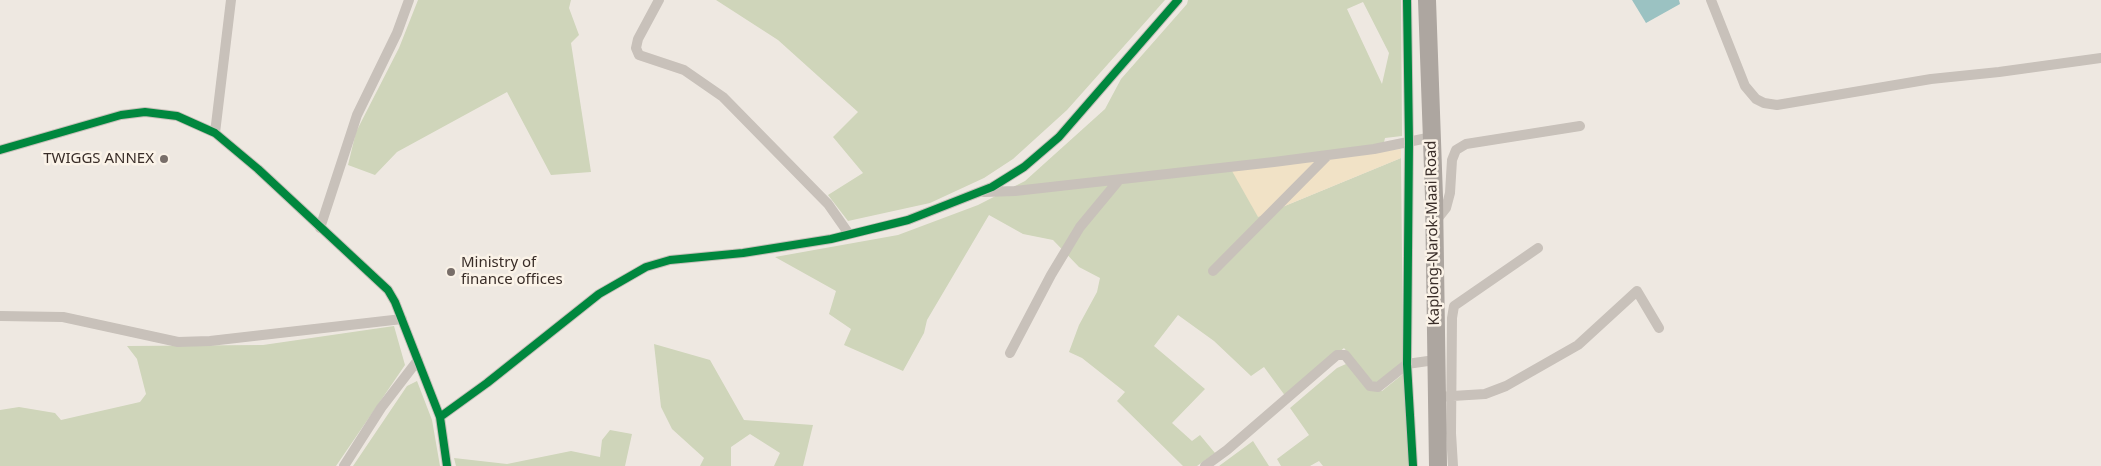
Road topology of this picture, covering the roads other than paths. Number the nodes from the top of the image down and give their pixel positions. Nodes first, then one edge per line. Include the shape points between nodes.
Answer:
1 (231, 0) edge
2 (409, 0) edge
3 (659, 0) edge
4 (1178, 0) edge
5 (1407, 0) edge
6 (1427, 0) edge
7 (1711, 0) edge
8 (2101, 58) edge
9 (1580, 126) dead end
10 (215, 133) junction
11 (1432, 137) junction
12 (1409, 142) junction
13 (0, 150) edge
14 (1328, 155) junction
15 (1119, 180) junction
16 (980, 192) junction
17 (1434, 223) junction
18 (320, 228) junction
19 (849, 234) junction
20 (1538, 248) dead end
21 (1213, 271) dead end
22 (0, 316) edge
23 (402, 320) junction
24 (1659, 328) dead end
25 (1010, 353) dead end
26 (418, 360) junction
27 (1435, 360) junction
28 (1407, 364) junction
29 (1444, 396) junction
30 (440, 417) junction
31 (344, 466) edge
32 (448, 466) edge
33 (1205, 466) edge
34 (1413, 466) edge
35 (1438, 466) edge
36 (1453, 466) edge

1 - 10 street
2 - 18 street via 397,33 356,115
3 - 19 street via 638,39 636,48 639,55 684,70 723,97 828,204
4 - 16 street via 1059,137 1024,167
5 - 12 street
6 - 11 highway, Kaplong-Narok-Maai Road
7 - 8 street via 1746,86 1756,99 1777,105 1932,78
9 - 17 street via 1466,144 1456,150 1446,208
10 - 13 street via 177,116 145,112 121,115
10 - 18 street
11 - 12 street
11 - 17 highway, Kaplong-Narok-Maai Road
12 - 14 street
12 - 28 street
14 - 15 street
14 - 21 street
15 - 16 street
15 - 25 street via 1080,227
16 - 19 street via 908,220
17 - 27 highway, Kaplong-Narok-Maai Road
18 - 23 street via 380,282 396,302
19 - 30 street via 752,251 670,260 646,268 600,294
20 - 29 street via 1454,306
22 - 23 street via 63,317 178,342
23 - 26 street
24 - 29 street via 1639,292 1634,292 1564,354 1506,386 1485,394
26 - 30 street
26 - 31 street via 381,408
27 - 28 street
27 - 29 highway, Kaplong-Narok-Maai Road
28 - 33 street via 1378,387 1370,386 1345,355 1337,355
28 - 34 street
29 - 35 highway, Kaplong-Narok-Maai Road
29 - 36 street
30 - 32 street

